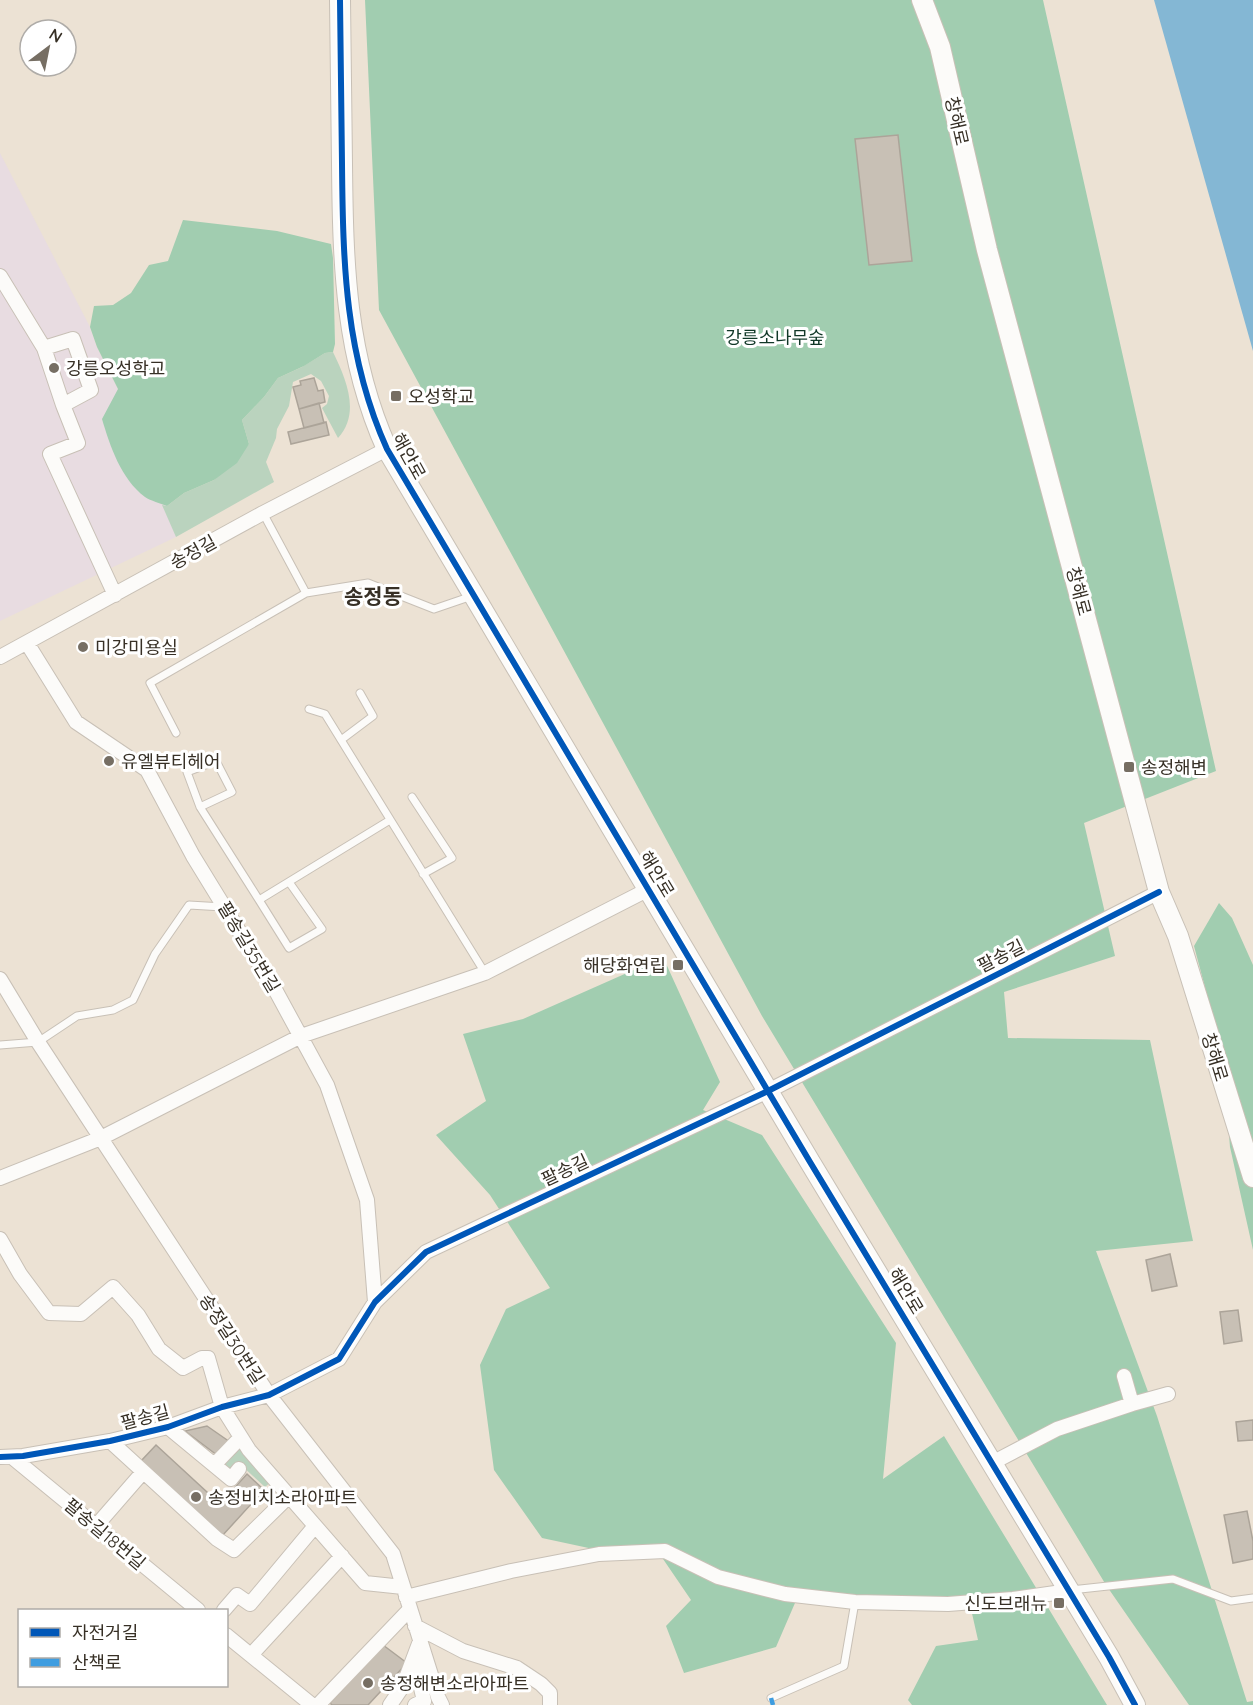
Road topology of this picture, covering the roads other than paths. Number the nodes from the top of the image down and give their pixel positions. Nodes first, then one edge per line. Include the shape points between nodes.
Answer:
1 (340, 0) edge
2 (922, 0) edge
3 (0, 276) edge
4 (44, 348) junction
5 (63, 405) junction
6 (387, 449) junction
7 (263, 513) junction
8 (306, 593) junction
9 (115, 595) junction
10 (472, 596) junction
11 (27, 643) junction
12 (0, 657) edge
13 (360, 693) dead end
14 (309, 710) dead end
15 (176, 734) dead end
16 (341, 740) junction
17 (412, 797) dead end
18 (201, 807) junction
19 (390, 820) junction
20 (423, 874) junction
21 (289, 882) junction
22 (649, 889) junction
23 (1159, 892) junction
24 (259, 900) junction
25 (224, 907) junction
26 (485, 973) junction
27 (0, 979) edge
28 (301, 1036) junction
29 (38, 1042) junction
30 (0, 1045) edge
31 (768, 1091) junction
32 (101, 1138) junction
33 (1253, 1177) edge
34 (0, 1178) edge
35 (0, 1239) edge
36 (375, 1302) junction
37 (1124, 1376) dead end
38 (1168, 1394) dead end
39 (269, 1395) junction
40 (1132, 1404) junction
41 (222, 1407) junction
42 (168, 1427) junction
43 (241, 1437) junction
44 (110, 1442) junction
45 (6, 1457) edge
46 (992, 1463) junction
47 (214, 1465) junction
48 (239, 1469) dead end
49 (143, 1472) junction
50 (289, 1496) junction
51 (96, 1526) junction
52 (315, 1526) junction
53 (342, 1556) junction
54 (1069, 1591) junction
55 (407, 1598) junction
56 (1253, 1598) edge
57 (855, 1602) junction
58 (196, 1609) edge
59 (226, 1609) edge
60 (415, 1626) junction
61 (228, 1637) edge
62 (420, 1641) junction
63 (251, 1655) junction
64 (414, 1658) junction
65 (771, 1698) dead end
66 (312, 1705) edge
67 (318, 1705) edge
68 (390, 1705) edge
69 (415, 1705) edge
70 (442, 1705) edge
71 (550, 1705) edge
72 (1135, 1705) edge

1 - 6 street, 해안로 via 346,297 363,387
2 - 23 street, 창해로 via 940,47 987,250
3 - 4 street
4 - 5 street
4 - 5 street via 73,339 91,390
5 - 9 street via 78,442 50,454
6 - 7 street, 송정길
6 - 10 street, 해안로
7 - 8 lane
7 - 9 street, 송정길
8 - 10 lane via 368,583 434,609
8 - 15 lane via 150,683
9 - 11 street, 송정길
10 - 22 street, 해안로
11 - 12 street, 송정길
11 - 25 street, 팔송길35번길 via 76,722 147,770
13 - 16 lane via 373,716
14 - 16 lane via 325,714
16 - 19 lane
17 - 20 lane via 452,858
18 - 18 lane via 232,792 216,761 187,772
18 - 24 lane
19 - 20 lane
19 - 21 lane
20 - 26 lane
21 - 24 lane
21 - 24 lane via 322,929 289,948
22 - 26 street
22 - 31 street, 해안로
23 - 31 street, 팔송길
23 - 33 street, 창해로 via 1178,936
25 - 28 street, 팔송길35번길
25 - 29 lane via 189,905 154,954 133,1000 113,1010 77,1016
26 - 28 street
27 - 29 street, 송정길30번길
28 - 32 street
28 - 36 street, 팔송길35번길 via 327,1085 367,1200
29 - 30 lane
29 - 32 street, 송정길30번길
31 - 36 street, 팔송길 via 426,1252
31 - 46 street, 해안로
32 - 34 street
32 - 39 street, 송정길30번길
35 - 41 street via 20,1275 49,1313 81,1314 112,1287 138,1316 159,1349 183,1368 208,1358
36 - 39 street, 팔송길 via 339,1359
37 - 40 street
38 - 40 street
39 - 41 street, 팔송길
39 - 55 street, 송정길30번길 via 393,1554
40 - 46 street via 1057,1429
41 - 42 street, 팔송길
41 - 43 street
42 - 44 street, 팔송길
42 - 47 street
43 - 47 street
43 - 50 street
44 - 45 street, 팔송길
44 - 49 street
45 - 51 street, 팔송길18번길
46 - 54 street, 해안로
47 - 48 street via 231,1479
49 - 50 street via 234,1550
49 - 51 street
50 - 52 street
51 - 58 street, 팔송길18번길
52 - 53 street
52 - 59 street via 250,1604 237,1595
53 - 55 street via 365,1583
53 - 63 street
54 - 56 lane via 1173,1579 1231,1601
54 - 57 street via 948,1604
54 - 72 street, 해안로
55 - 57 street via 599,1554 665,1551 718,1577 785,1594
55 - 60 street, 송정길30번길
55 - 67 street
57 - 65 lane via 844,1666
60 - 62 street, 송정길30번길
60 - 71 street via 463,1651 517,1668 550,1693
61 - 63 street
62 - 64 street
62 - 70 street, 송정길30번길
63 - 66 street
64 - 68 street via 404,1686
64 - 69 street via 424,1701

